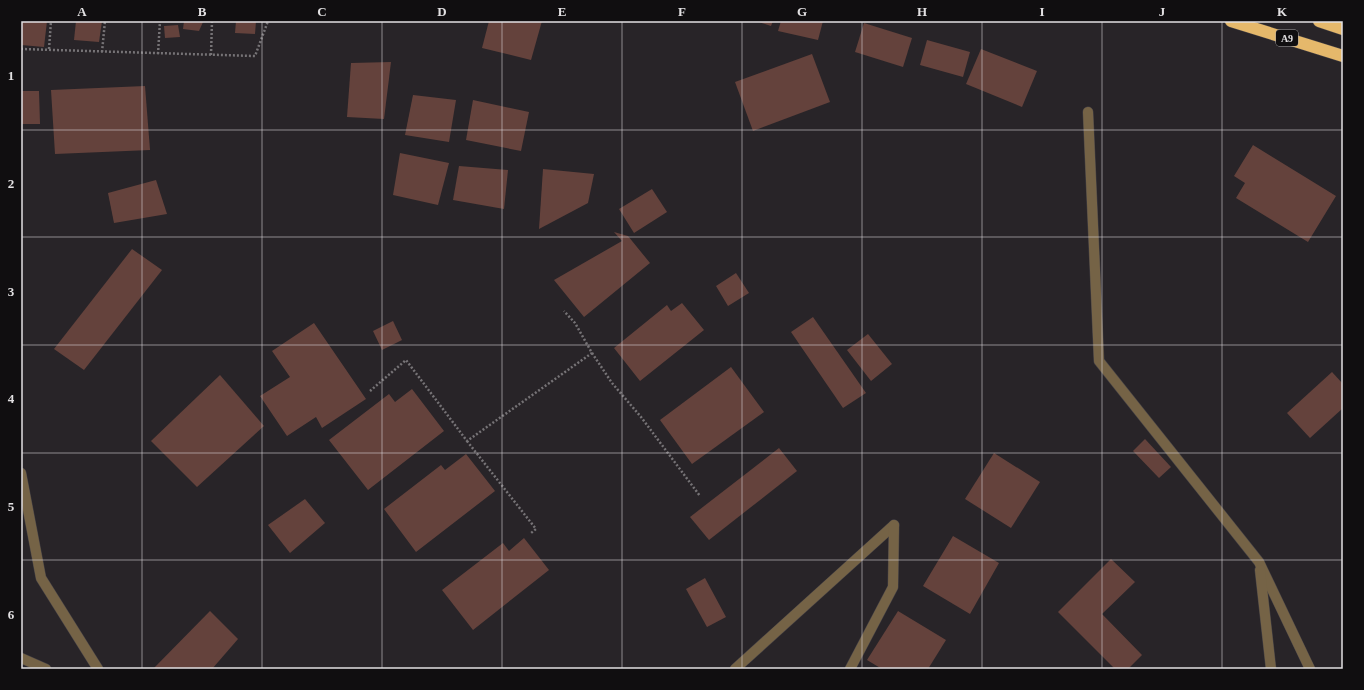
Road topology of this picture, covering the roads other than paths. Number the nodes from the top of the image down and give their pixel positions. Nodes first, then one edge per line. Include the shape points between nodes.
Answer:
1 (1231, 21) edge
2 (1319, 21) edge
3 (1343, 28) edge
4 (1343, 56) edge
5 (1088, 112) dead end
6 (21, 473) edge
7 (1259, 562) junction
8 (21, 658) edge
9 (46, 669) edge
10 (98, 669) edge
11 (735, 669) edge
12 (850, 669) edge
13 (1271, 669) edge
14 (1310, 669) edge

1 - 4 highway, A9
2 - 3 highway
5 - 7 street via 1098,361
6 - 10 street via 41,578
7 - 13 street
7 - 14 street
8 - 9 street
11 - 12 street via 894,525 893,587

